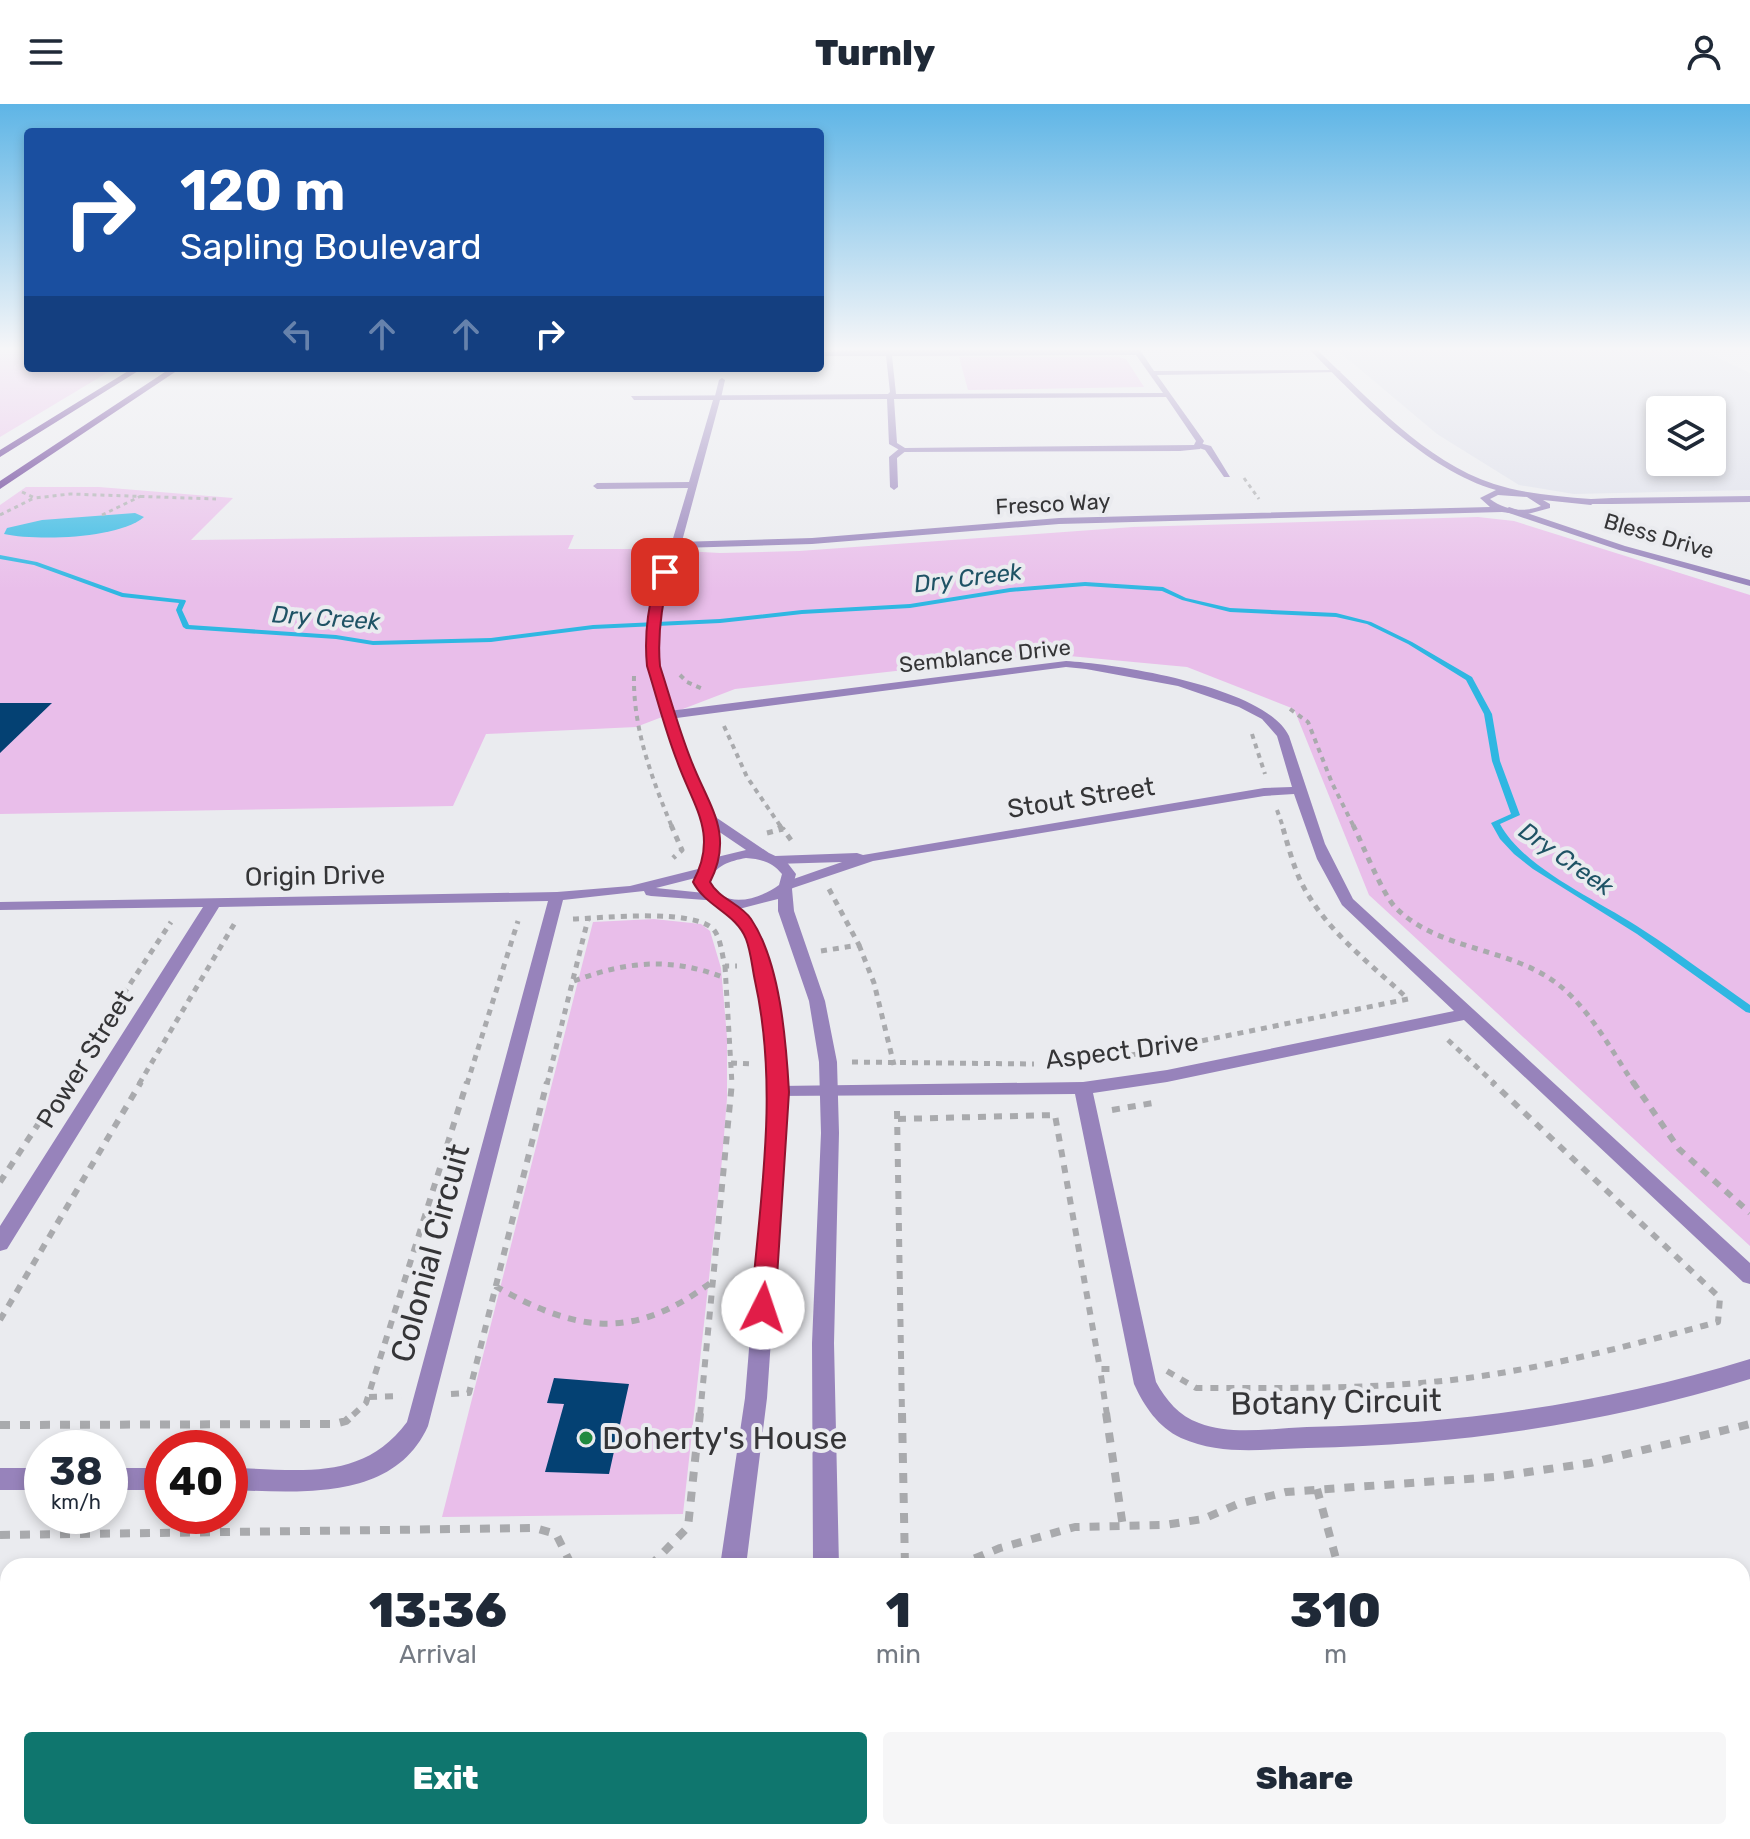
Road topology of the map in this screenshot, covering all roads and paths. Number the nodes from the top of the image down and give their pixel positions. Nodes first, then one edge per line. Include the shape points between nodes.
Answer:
1 (37, 431) edge
2 (83, 431) edge
3 (708, 431) edge
4 (892, 431) edge
5 (1193, 431) edge
6 (1405, 431) edge
7 (1199, 445) junction
8 (903, 450) junction
9 (0, 454) edge
10 (1465, 473) junction
11 (1227, 475) dead end
12 (17, 484) dead end
13 (692, 485) junction
14 (0, 486) edge
15 (597, 486) dead end
16 (894, 487) dead end
17 (1518, 493) junction
18 (1529, 495) junction
19 (141, 496) junction
20 (1485, 497) junction
21 (35, 498) junction
22 (216, 499) dead end
23 (1750, 499) edge
24 (1591, 502) junction
25 (1544, 509) junction
26 (1433, 510) junction
27 (1506, 510) junction
28 (0, 515) edge
29 (102, 515) dead end
30 (1558, 526) junction
31 (676, 545) junction
32 (1750, 583) edge
33 (673, 665) dead end
34 (635, 666) dead end
35 (1284, 704) dead end
36 (716, 709) junction
37 (669, 715) junction
38 (737, 720) dead end
39 (1251, 733) dead end
40 (1300, 790) junction
41 (1269, 792) junction
42 (711, 820) junction
43 (783, 829) dead end
44 (870, 857) junction
45 (770, 858) junction
46 (665, 866) dead end
47 (708, 869) junction
48 (786, 887) junction
49 (630, 890) junction
50 (557, 896) junction
51 (717, 900) junction
52 (214, 902) junction
53 (0, 906) edge
54 (588, 919) dead end
55 (236, 920) dead end
56 (518, 921) dead end
57 (171, 922) dead end
58 (859, 945) dead end
59 (725, 966) dead end
60 (726, 979) junction
61 (573, 982) junction
62 (1408, 999) junction
63 (1467, 1014) junction
64 (1431, 1021) junction
65 (828, 1062) junction
66 (731, 1063) junction
67 (894, 1063) junction
68 (778, 1065) junction
69 (1083, 1088) junction
70 (829, 1090) junction
71 (896, 1090) junction
72 (779, 1092) junction
73 (898, 1119) junction
74 (0, 1182) edge
75 (1750, 1213) edge
76 (0, 1243) edge
77 (1750, 1276) edge
78 (714, 1280) junction
79 (495, 1286) junction
80 (0, 1320) edge
81 (1100, 1369) junction
82 (1142, 1369) junction
83 (1750, 1369) edge
84 (425, 1395) junction
85 (1750, 1424) edge
86 (0, 1425) edge
87 (0, 1479) edge
88 (24, 1479) edge
89 (248, 1479) edge
90 (1317, 1489) junction
91 (1123, 1527) junction
92 (0, 1535) edge
93 (568, 1558) edge
94 (658, 1558) edge
95 (734, 1558) edge
96 (826, 1558) edge
97 (905, 1558) edge
98 (976, 1558) edge
99 (1336, 1558) edge

1 - 9 main road
2 - 14 main road
3 - 13 street
4 - 8 street via 893,444
5 - 7 street
6 - 10 street
7 - 8 street
7 - 11 street via 1208,448
8 - 16 street via 893,457
10 - 17 street
10 - 20 street
12 - 21 path
13 - 15 street
13 - 31 street
17 - 18 street
17 - 20 street, Fresco Way
18 - 24 street
18 - 25 street, Bless Drive via 1544,501
19 - 21 path
19 - 22 path
19 - 29 path
20 - 26 street, Fresco Way
20 - 27 street
21 - 28 path
23 - 24 street
24 - 25 street
25 - 27 street, Fresco Way
25 - 30 street, Bless Drive
26 - 27 street, Fresco Way
26 - 31 street, Fresco Way via 1059,521 812,541
27 - 30 street, Bless Drive
30 - 32 street, Bless Drive
31 - 37 street via 660,583 652,650
33 - 36 path via 687,682 710,691
34 - 46 path via 632,687 643,743 682,850
35 - 75 path via 1308,722 1332,783 1394,906 1428,931 1514,959 1555,982 1577,1002 1679,1149
36 - 37 street, Semblance Drive
36 - 40 street, Semblance Drive via 1086,665 1223,695 1258,709 1280,731
37 - 42 street
38 - 43 path via 722,722 747,777
39 - 41 path
40 - 41 street, Stout Street
40 - 63 street, Semblance Drive via 1347,902
41 - 44 street, Stout Street
41 - 62 path via 1298,876 1314,904
42 - 45 street
42 - 47 street
44 - 45 street, Stout Street
44 - 48 street, Stout Street
45 - 47 street, Stout Street via 735,856
45 - 48 street via 789,874
47 - 49 street, Origin Drive
47 - 51 street via 702,877 704,888
48 - 51 street, Stout Street via 756,903
48 - 65 street via 786,911 817,1001
49 - 50 street, Origin Drive
49 - 51 street, Origin Drive
50 - 52 street, Origin Drive
50 - 84 street, Colonial Circuit
51 - 68 street via 741,917 755,939
52 - 53 street, Origin Drive
52 - 76 street, Power Street
54 - 61 path
55 - 80 path
56 - 86 path via 366,1403 335,1424
57 - 74 path
58 - 67 path
59 - 60 path
60 - 61 path via 699,966 658,960 607,967
60 - 66 path
61 - 79 path
62 - 64 path
62 - 67 path via 1122,1057 1046,1064
63 - 64 street, Aspect Drive
63 - 77 street
64 - 69 street, Aspect Drive via 1167,1076
64 - 82 path via 1720,1298 1718,1322 1546,1366 1422,1383 1196,1388 1172,1372
65 - 67 path
65 - 70 street
66 - 68 path
66 - 78 path via 732,1103
67 - 71 path
68 - 72 street
69 - 71 street, Aspect Drive
69 - 82 street, Botany Circuit
70 - 71 street, Aspect Drive
70 - 72 street, Aspect Drive
70 - 96 street via 823,1343
71 - 73 path
72 - 95 street via 756,1398
73 - 81 path via 1055,1115
73 - 97 path
78 - 79 path via 678,1306 628,1323 579,1324 532,1308
78 - 94 path via 688,1527
79 - 84 path via 469,1393
81 - 82 path
81 - 91 path
82 - 83 street, Botany Circuit via 1152,1397 1174,1422 1206,1436 1240,1439 1396,1437 1547,1421 1636,1403
84 - 89 street, Colonial Circuit via 410,1440 379,1466 342,1478
85 - 90 path via 1562,1467
87 - 88 street
90 - 91 path via 1238,1504 1203,1519
90 - 99 path
91 - 98 path via 1075,1527
92 - 93 path via 535,1528 556,1534

